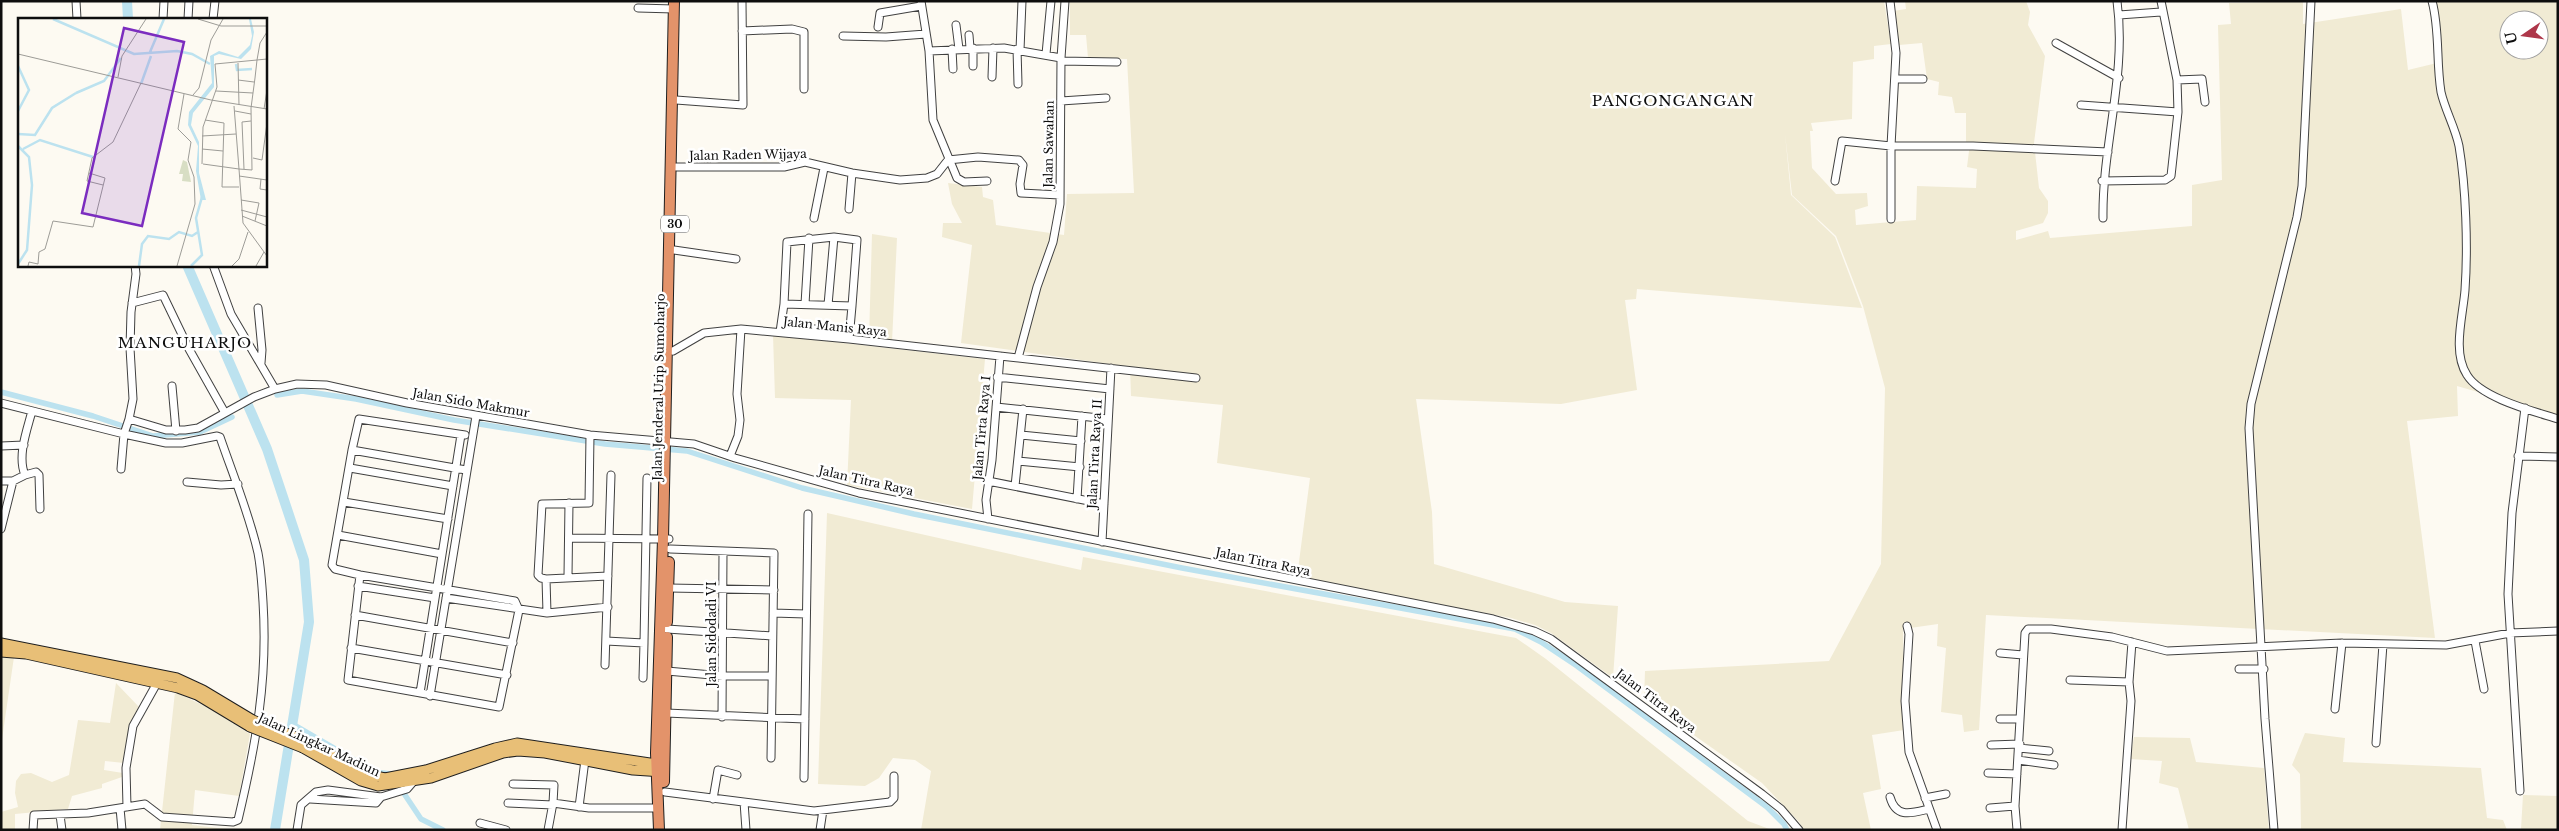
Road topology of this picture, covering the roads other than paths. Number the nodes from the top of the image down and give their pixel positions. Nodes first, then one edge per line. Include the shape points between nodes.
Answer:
1 (76, 1) edge
2 (164, 1) edge
3 (189, 1) edge
4 (214, 1) edge
5 (742, 1) edge
6 (1022, 1) edge
7 (1050, 1) edge
8 (1065, 1) edge
9 (1890, 1) edge
10 (2117, 1) edge
11 (2161, 1) edge
12 (2311, 1) edge
13 (2432, 1) edge
14 (676, 4) edge
15 (921, 4) edge
16 (638, 8) dead end
17 (2161, 12) junction
18 (2119, 15) junction
19 (77, 18) edge
20 (163, 18) edge
21 (188, 18) edge
22 (213, 18) edge
23 (956, 24) dead end
24 (878, 27) dead end
25 (742, 31) junction
26 (926, 34) junction
27 (969, 35) dead end
28 (843, 36) dead end
29 (2056, 43) dead end
30 (971, 48) junction
31 (993, 48) junction
32 (955, 49) junction
33 (1018, 50) junction
34 (929, 51) junction
35 (1046, 54) junction
36 (1061, 59) junction
37 (1116, 62) dead end
38 (973, 66) dead end
39 (953, 69) dead end
40 (992, 77) dead end
41 (2119, 78) junction
42 (1896, 79) junction
43 (1923, 79) dead end
44 (2177, 80) junction
45 (1018, 84) dead end
46 (804, 89) dead end
47 (1106, 98) dead end
48 (676, 100) junction
49 (1062, 101) junction
50 (2205, 102) dead end
51 (2081, 105) dead end
52 (2115, 108) junction
53 (2178, 112) junction
54 (1891, 146) junction
55 (2108, 152) junction
56 (948, 160) junction
57 (676, 167) junction
58 (824, 168) junction
59 (852, 173) junction
60 (987, 181) dead end
61 (1835, 181) dead end
62 (2102, 181) junction
63 (1060, 195) junction
64 (849, 209) dead end
65 (814, 218) dead end
66 (2103, 218) dead end
67 (1891, 219) dead end
68 (834, 237) junction
69 (809, 238) junction
70 (674, 250) junction
71 (736, 259) dead end
72 (135, 266) edge
73 (213, 266) edge
74 (132, 303) junction
75 (784, 304) junction
76 (805, 304) junction
77 (828, 305) junction
78 (852, 306) junction
79 (258, 308) dead end
80 (741, 329) junction
81 (780, 329) junction
82 (849, 335) junction
83 (673, 351) junction
84 (1000, 356) junction
85 (1018, 358) junction
86 (261, 364) junction
87 (1111, 368) junction
88 (997, 377) junction
89 (1196, 378) dead end
90 (172, 386) dead end
91 (1110, 389) junction
92 (271, 391) junction
93 (1, 403) edge
94 (996, 406) junction
95 (2525, 408) junction
96 (1024, 410) junction
97 (32, 411) junction
98 (225, 413) junction
99 (1082, 416) junction
100 (475, 417) junction
101 (1108, 419) junction
102 (2558, 419) edge
103 (129, 421) junction
104 (176, 431) junction
105 (125, 433) junction
106 (473, 433) junction
107 (461, 435) junction
108 (1021, 435) junction
109 (591, 441) junction
110 (1081, 441) junction
111 (24, 445) junction
112 (1, 446) edge
113 (667, 448) junction
114 (352, 450) junction
115 (730, 456) junction
116 (2518, 456) junction
117 (2558, 457) edge
118 (1018, 461) junction
119 (1080, 467) junction
120 (121, 468) dead end
121 (350, 468) junction
122 (456, 469) junction
123 (466, 470) junction
124 (25, 475) junction
125 (611, 475) dead end
126 (648, 478) dead end
127 (1, 481) edge
128 (13, 481) junction
129 (988, 481) junction
130 (187, 482) dead end
131 (238, 484) junction
132 (453, 486) junction
133 (1015, 486) junction
134 (1077, 498) junction
135 (344, 502) junction
136 (569, 504) junction
137 (1104, 504) junction
138 (40, 508) dead end
139 (808, 514) dead end
140 (448, 519) junction
141 (988, 519) junction
142 (1, 529) edge
143 (338, 535) junction
144 (570, 538) junction
145 (610, 538) junction
146 (646, 540) junction
147 (668, 542) junction
148 (1102, 542) junction
149 (723, 552) junction
150 (442, 554) junction
151 (360, 574) junction
152 (568, 576) junction
153 (608, 576) junction
154 (546, 579) junction
155 (358, 586) junction
156 (437, 587) junction
157 (669, 588) junction
158 (447, 589) junction
159 (723, 590) junction
160 (774, 590) junction
161 (435, 598) junction
162 (446, 598) junction
163 (608, 608) junction
164 (519, 610) junction
165 (547, 613) junction
166 (773, 613) junction
167 (806, 614) junction
168 (354, 615) junction
169 (1907, 626) dead end
170 (430, 628) junction
171 (667, 629) junction
172 (441, 631) junction
173 (2558, 631) edge
174 (723, 633) junction
175 (2510, 633) junction
176 (772, 636) junction
177 (606, 641) junction
178 (2475, 641) junction
179 (2132, 642) junction
180 (1, 643) edge
181 (513, 643) junction
182 (644, 643) junction
183 (2342, 643) junction
184 (2383, 644) junction
185 (2262, 647) junction
186 (350, 648) junction
187 (27, 651) junction
188 (1, 652) edge
189 (2000, 653) dead end
190 (2024, 655) junction
191 (425, 662) junction
192 (436, 664) junction
193 (606, 665) dead end
194 (2238, 669) dead end
195 (2264, 669) junction
196 (667, 671) junction
197 (507, 675) junction
198 (723, 676) junction
199 (772, 676) junction
200 (644, 678) dead end
201 (2070, 680) dead end
202 (2129, 682) junction
203 (157, 683) junction
204 (2484, 690) dead end
205 (420, 693) junction
206 (430, 696) junction
207 (2335, 708) dead end
208 (666, 713) junction
209 (722, 716) junction
210 (770, 716) junction
211 (805, 718) junction
212 (2000, 719) dead end
213 (2020, 719) junction
214 (252, 723) junction
215 (2376, 743) dead end
216 (1992, 745) dead end
217 (2020, 746) junction
218 (2049, 751) dead end
219 (771, 758) dead end
220 (473, 760) junction
221 (585, 760) junction
222 (2018, 760) junction
223 (2054, 765) dead end
224 (660, 769) junction
225 (1988, 773) dead end
226 (2017, 774) junction
227 (737, 775) dead end
228 (894, 776) dead end
229 (804, 778) dead end
230 (409, 782) junction
231 (513, 784) dead end
232 (2520, 791) dead end
233 (665, 792) junction
234 (346, 793) junction
235 (1946, 794) dead end
236 (381, 797) junction
237 (1890, 797) dead end
238 (1925, 798) junction
239 (310, 799) junction
240 (713, 799) junction
241 (346, 801) junction
242 (744, 802) junction
243 (508, 803) dead end
244 (553, 804) junction
245 (2015, 806) junction
246 (580, 807) junction
247 (123, 808) junction
248 (659, 808) junction
249 (1990, 808) dead end
250 (1929, 809) junction
251 (823, 810) junction
252 (60, 816) junction
253 (480, 823) dead end
254 (33, 830) edge
255 (62, 830) edge
256 (122, 830) edge
257 (297, 830) edge
258 (506, 830) edge
259 (548, 830) edge
260 (659, 830) edge
261 (664, 830) edge
262 (746, 830) edge
263 (820, 830) edge
264 (1799, 830) edge
265 (1936, 830) edge
266 (2016, 830) edge
267 (2122, 830) edge
268 (2274, 830) edge

1 - 19 street
2 - 20 street
3 - 21 street
4 - 22 street
5 - 25 street
6 - 33 street
7 - 35 street
8 - 36 street, Jalan Sawahan
9 - 42 street
10 - 18 street
11 - 17 street
12 - 185 street via 2301,194 2251,404 2249,428
13 - 95 street via 2442,93 2459,148 2466,231 2460,361 2474,384
14 - 16 street
14 - 48 highway, Jalan Jenderal Urip Sumoharjo / 30
14 - 113 highway, Jalan Jenderal Urip Sumoharjo / 30
15 - 24 street via 880,12
15 - 26 street
17 - 18 street
17 - 44 street
18 - 41 street
23 - 32 street
25 - 46 street via 792,29 804,32
25 - 48 street via 743,105
26 - 28 street via 886,38
26 - 34 street
27 - 30 street
29 - 41 street
30 - 31 street
30 - 32 street
30 - 38 street
31 - 33 street
31 - 40 street
32 - 34 street
32 - 39 street
33 - 35 street
33 - 45 street
34 - 56 street via 932,111
35 - 36 street
36 - 37 street
36 - 49 street, Jalan Sawahan
41 - 52 street
42 - 43 street
42 - 54 street
44 - 50 street via 2202,79
44 - 53 street
47 - 49 street
48 - 57 highway, Jalan Jenderal Urip Sumoharjo / 30
49 - 63 street, Jalan Sawahan
51 - 52 street
52 - 53 street
52 - 55 street
53 - 62 street via 2170,178
54 - 55 street via 2002,146
54 - 61 street via 1841,142
54 - 67 street
55 - 62 street
56 - 59 street, Jalan Raden Wijaya via 939,173 927,178 900,180
56 - 60 street via 960,181
56 - 63 street via 978,157 1019,160 1023,165 1021,192
57 - 58 street, Jalan Raden Wijaya via 784,167 805,162
57 - 70 highway, Jalan Jenderal Urip Sumoharjo / 30
58 - 59 street, Jalan Raden Wijaya
58 - 65 street
59 - 64 street
62 - 66 street
63 - 85 street, Jalan Sawahan via 1052,242
68 - 69 street
68 - 77 street
68 - 78 street via 857,240
69 - 75 street via 787,242
69 - 76 street
70 - 71 street
70 - 83 highway, Jalan Jenderal Urip Sumoharjo / 30
72 - 74 street
73 - 86 street via 231,314
74 - 98 street via 164,296
74 - 103 street via 133,399
75 - 76 street
75 - 81 street
76 - 77 street
77 - 78 street
78 - 82 street
79 - 86 street
80 - 81 street, Jalan Manis Raya
80 - 83 street, Jalan Manis Raya via 704,333
80 - 115 street via 737,394 740,420
81 - 82 street, Jalan Manis Raya
82 - 84 street, Jalan Manis Raya
83 - 113 highway, Jalan Jenderal Urip Sumoharjo / 30
84 - 85 street
84 - 88 street, Jalan Tirta Raya I
85 - 87 street
86 - 92 street
87 - 89 street
87 - 91 street, Jalan Tirta Raya II
88 - 91 street
88 - 94 street, Jalan Tirta Raya I
90 - 104 street
91 - 101 street, Jalan Tirta Raya II
92 - 98 street, Jalan Sido Makmur
92 - 100 street, Jalan Sido Makmur via 297,384 326,386
93 - 97 street
94 - 96 street
94 - 129 street, Jalan Tirta Raya I
95 - 102 street
95 - 116 street
96 - 99 street
96 - 108 street
97 - 105 street
97 - 111 street
98 - 104 street, Jalan Sido Makmur via 198,428
99 - 101 street
99 - 110 street
100 - 106 street
100 - 109 street, Jalan Sido Makmur
101 - 137 street, Jalan Tirta Raya II
103 - 104 street
103 - 105 street
105 - 120 street
105 - 131 street via 166,443 220,437
106 - 107 street
106 - 123 street
107 - 114 street via 359,419
107 - 122 street
108 - 110 street
108 - 118 street
109 - 113 street, Jalan Sido Makmur
109 - 136 street via 589,503
110 - 119 street
111 - 112 street
111 - 124 street via 22,463
113 - 115 street, Jalan Titra Raya via 706,447
113 - 147 highway, Jalan Jenderal Urip Sumoharjo / 30
114 - 121 street
114 - 122 street
115 - 141 street, Jalan Titra Raya via 859,493
116 - 117 street
116 - 175 street via 2508,594
118 - 119 street
118 - 133 street
119 - 134 street
121 - 132 street
121 - 135 street
122 - 123 street
122 - 132 street
123 - 158 street
124 - 128 street
124 - 138 street via 36,472 40,475
125 - 145 street
126 - 146 street
127 - 128 street
128 - 142 street
129 - 133 street
129 - 141 street, Jalan Tirta Raya I
130 - 131 street
131 - 247 street via 258,555 265,666 256,736 238,820 162,817 144,804
132 - 140 street
133 - 134 street
134 - 137 street
135 - 140 street
135 - 143 street
136 - 144 street
136 - 154 street via 544,503 541,506 538,574
137 - 148 street, Jalan Tirta Raya II
139 - 167 street
140 - 150 street
141 - 148 street, Jalan Titra Raya
143 - 150 street
143 - 151 street via 333,568
144 - 145 street
144 - 152 street
145 - 146 street
145 - 153 street
146 - 147 street
146 - 182 street
147 - 149 street
147 - 157 highway, Jalan Jenderal Urip Sumoharjo / 30
147 - 224 highway, Jalan Jenderal Urip Sumoharjo / 30
148 - 264 street, Jalan Titra Raya via 1493,620 1534,631 1580,658 1762,794
149 - 159 street, Jalan Sidodadi VI
149 - 160 street via 774,553
150 - 156 street
151 - 155 street
151 - 156 street
152 - 153 street
152 - 154 street
153 - 163 street
154 - 165 street
155 - 161 street
155 - 168 street
156 - 158 street
156 - 161 street
157 - 159 street
157 - 171 highway, Jalan Jenderal Urip Sumoharjo / 30
158 - 162 street
158 - 164 street via 510,599 515,601
159 - 160 street
159 - 174 street, Jalan Sidodadi VI
160 - 166 street
161 - 170 street
162 - 164 street
162 - 172 street
163 - 165 street
163 - 177 street
164 - 165 street
164 - 181 street
166 - 167 street
166 - 176 street
167 - 211 street
168 - 170 street
168 - 186 street
169 - 238 street via 1905,701 1909,752
170 - 172 street
170 - 191 street
171 - 174 street
171 - 196 highway, Jalan Jenderal Urip Sumoharjo / 30
172 - 181 street
172 - 192 street
173 - 175 street
174 - 176 street
174 - 198 street, Jalan Sidodadi VI
175 - 178 street
175 - 232 street
176 - 199 street
177 - 182 street
177 - 193 street
178 - 184 street via 2446,645
178 - 204 street
179 - 185 street via 2167,652
179 - 190 street via 2100,635 2031,628 2025,633
179 - 202 street
180 - 187 main road, Jalan Lingkar Madiun
181 - 197 street
182 - 200 street
183 - 184 street
183 - 185 street
183 - 207 street
184 - 215 street
185 - 195 street
186 - 191 street
186 - 205 street via 347,677 350,681
187 - 188 main road, Jalan Lingkar Madiun
187 - 203 main road, Jalan Lingkar Madiun
187 - 214 main road, Jalan Lingkar Madiun via 177,678 203,690
189 - 190 street
190 - 213 street
191 - 192 street
191 - 205 street
192 - 197 street
192 - 206 street
194 - 195 street
195 - 268 street
196 - 198 street
196 - 208 highway, Jalan Jenderal Urip Sumoharjo / 30
197 - 206 street via 499,707
198 - 199 street
198 - 209 street, Jalan Sidodadi VI
199 - 210 street
201 - 202 street
202 - 267 street via 2131,701
203 - 214 main road, Jalan Lingkar Madiun via 197,695
203 - 247 street via 133,726
205 - 206 street
208 - 209 street
208 - 224 highway, Jalan Jenderal Urip Sumoharjo / 30
209 - 210 street
210 - 211 street
210 - 219 street
211 - 229 street
212 - 213 street
213 - 217 street
214 - 230 main road, Jalan Lingkar Madiun, bridge via 304,745 362,781 378,786 386,782
216 - 217 street
217 - 218 street
217 - 222 street
220 - 221 main road, Jalan Lingkar Madiun via 518,751
220 - 224 main road, Jalan Lingkar Madiun via 517,744
220 - 230 main road, Jalan Lingkar Madiun via 426,770
221 - 224 main road, Jalan Lingkar Madiun
221 - 246 street
222 - 223 street
222 - 226 street
224 - 233 highway, 30
224 - 248 highway, 30
225 - 226 street
226 - 245 street
227 - 240 street via 718,770
228 - 251 street via 894,798 890,802
230 - 236 street via 398,792
231 - 244 street via 554,785
233 - 240 street
233 - 261 highway, 30
234 - 236 street
234 - 239 street via 328,790 311,794
234 - 241 street
235 - 238 street
236 - 241 street via 376,803
237 - 250 street via 1894,808 1903,813
238 - 250 street
239 - 241 street
239 - 257 street via 301,805
240 - 242 street
242 - 251 street
242 - 262 street
243 - 244 street
244 - 246 street
244 - 259 street
245 - 249 street
245 - 266 street
246 - 248 street
247 - 252 street
247 - 256 street
248 - 260 highway, 30
250 - 265 street
251 - 263 street
252 - 254 street via 34,815
252 - 255 street
253 - 258 street

